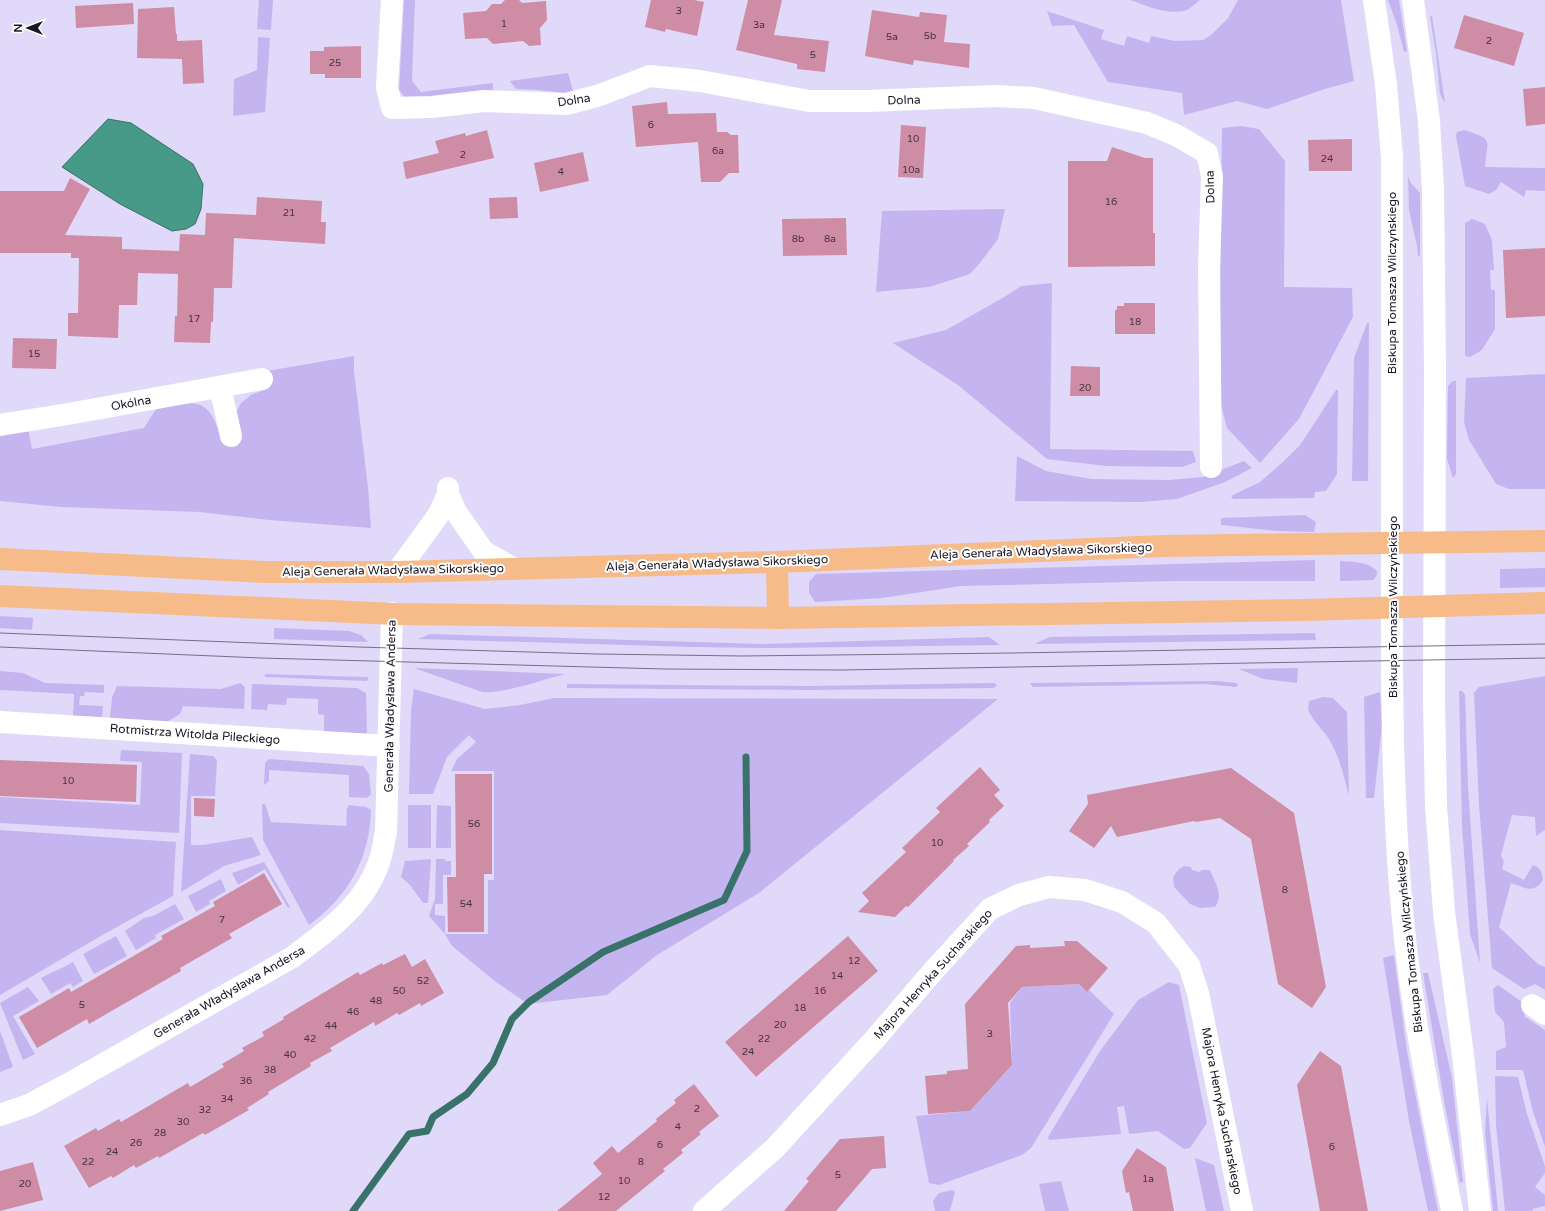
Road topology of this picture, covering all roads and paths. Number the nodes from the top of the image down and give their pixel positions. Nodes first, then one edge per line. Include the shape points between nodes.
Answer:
1 (392, 0) edge
2 (1374, 0) edge
3 (1413, 0) edge
4 (262, 379) dead end
5 (220, 387) junction
6 (0, 425) edge
7 (231, 436) dead end
8 (1211, 467) dead end
9 (1545, 541) edge
10 (1392, 542) junction
11 (1435, 542) junction
12 (0, 559) edge
13 (777, 562) junction
14 (513, 568) junction
15 (397, 572) junction
16 (0, 596) edge
17 (1545, 603) edge
18 (1434, 606) junction
19 (1392, 607) junction
20 (392, 613) junction
21 (778, 618) junction
22 (0, 722) edge
23 (389, 746) junction
24 (0, 1114) edge
25 (704, 1211) edge
26 (1242, 1211) edge
27 (1452, 1211) edge
28 (1480, 1211) edge

1 - 8 street, Dolna via 387,87 392,108 484,102 566,104 597,96 650,76 700,81 809,101 995,96 1034,98 1147,123 1176,135 1207,153 1212,176 1209,268
2 - 10 street, Biskupa Tomasza Wilczyńskiego via 1386,85 1392,157
3 - 11 street via 1429,121 1433,189
4 - 5 street, Okólna
5 - 6 street, Okólna
5 - 7 street
9 - 11 main road, Aleja Generała Władysława Sikorskiego
10 - 11 main road, Aleja Generała Władysława Sikorskiego
10 - 13 main road, Aleja Generała Władysława Sikorskiego via 1163,546
10 - 19 street, Biskupa Tomasza Wilczyńskiego
11 - 18 street
12 - 15 main road, Aleja Generała Władysława Sikorskiego via 272,572
13 - 14 main road, Aleja Generała Władysława Sikorskiego
13 - 21 main road
14 - 15 main road, Aleja Generała Władysława Sikorskiego
14 - 15 street via 484,552 456,512 448,491 438,514
16 - 20 main road
17 - 18 main road
18 - 19 main road
18 - 28 street via 1436,806 1440,878
19 - 21 main road
19 - 27 street, Biskupa Tomasza Wilczyńskiego via 1400,886 1418,1031
20 - 21 main road
20 - 23 street, Generała Władysława Andersa
22 - 23 street, Rotmistrza Witolda Pileckiego
23 - 24 street, Generała Władysława Andersa via 386,832 381,857 374,876 364,892 342,918 324,935 255,979 29,1105
25 - 26 street, Majora Henryka Sucharskiego via 775,1148 990,909 1019,895 1049,887 1085,890 1122,902 1156,923 1189,964 1200,1000

